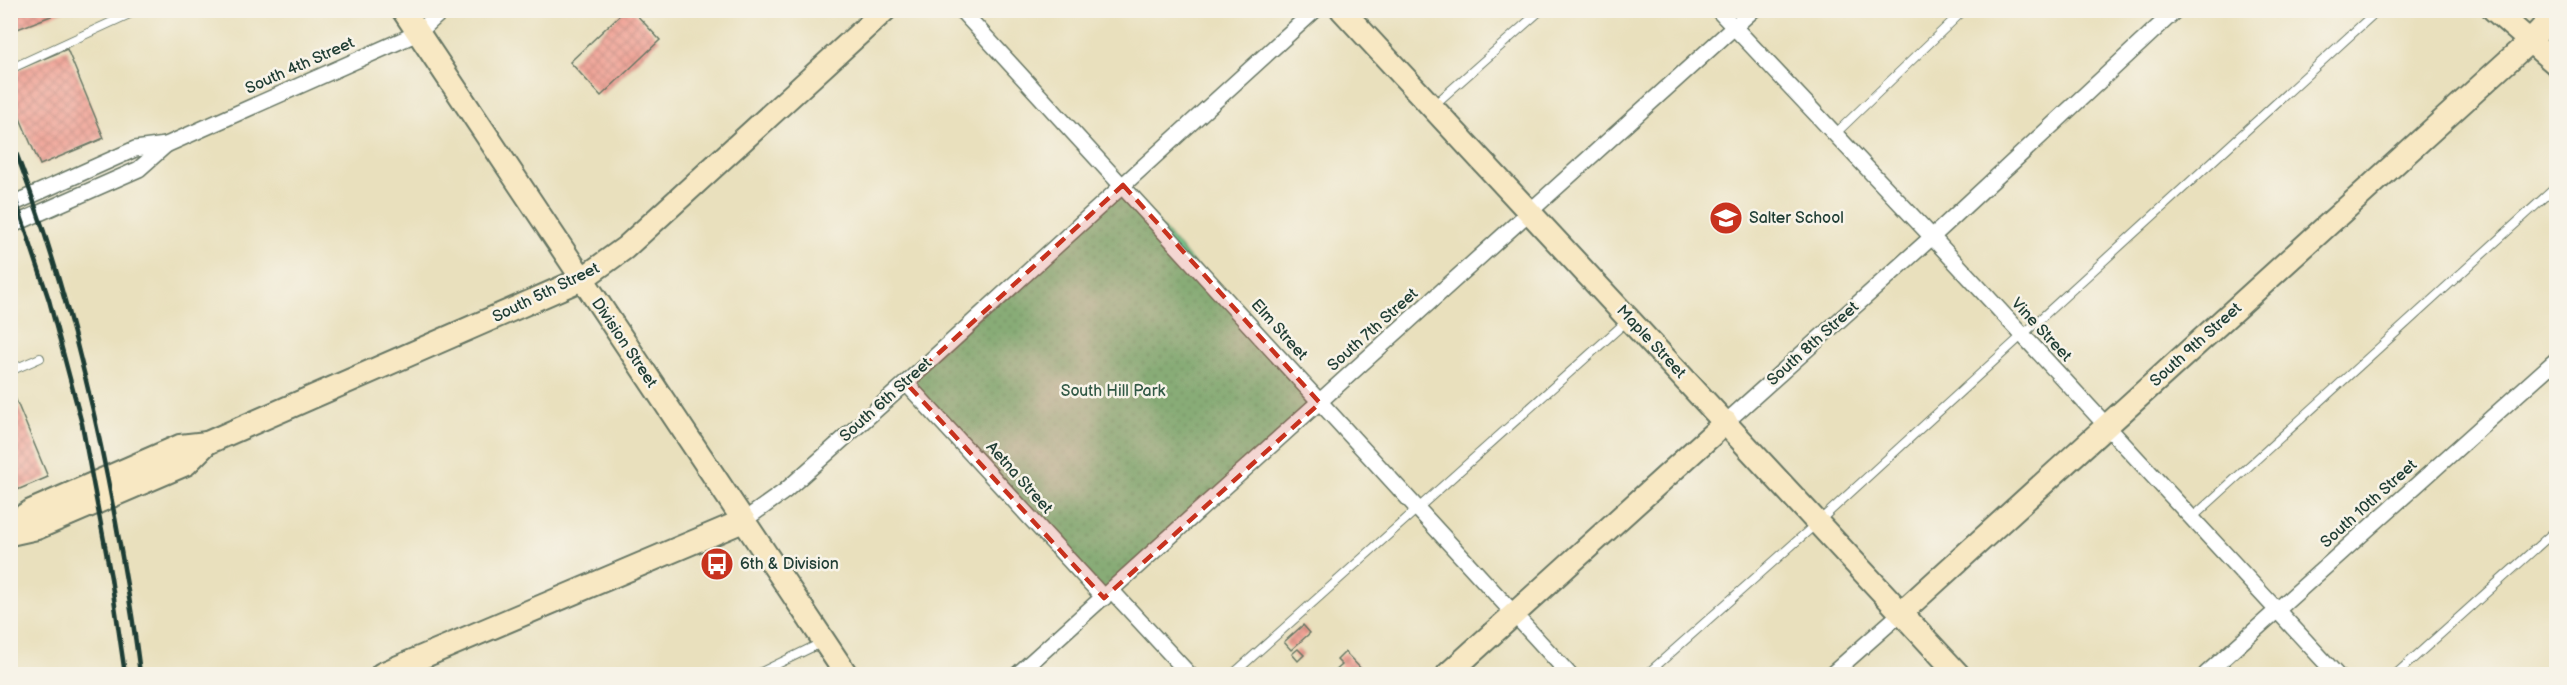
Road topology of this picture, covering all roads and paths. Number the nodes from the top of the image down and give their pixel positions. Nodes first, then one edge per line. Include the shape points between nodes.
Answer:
1 (138, 10) edge
2 (403, 10) edge
3 (443, 10) edge
4 (885, 10) edge
5 (961, 10) edge
6 (1315, 10) edge
7 (1342, 10) edge
8 (1541, 10) edge
9 (1718, 10) edge
10 (1753, 10) edge
11 (1964, 10) edge
12 (2176, 10) edge
13 (2378, 10) edge
14 (2494, 10) edge
15 (2556, 13) edge
16 (1734, 28) junction
17 (418, 33) junction
18 (2530, 41) junction
19 (2556, 63) edge
20 (10, 69) edge
21 (1432, 107) junction
22 (1834, 135) junction
23 (166, 145) junction
24 (1123, 184) junction
25 (2556, 187) edge
26 (10, 206) edge
27 (1530, 212) junction
28 (17, 223) edge
29 (1932, 237) junction
30 (582, 279) junction
31 (1629, 319) junction
32 (2022, 337) junction
33 (40, 358) dead end
34 (2556, 360) edge
35 (10, 371) edge
36 (906, 383) junction
37 (1320, 403) junction
38 (1726, 422) junction
39 (2106, 426) junction
40 (207, 442) junction
41 (1418, 510) junction
42 (2192, 518) junction
43 (743, 520) junction
44 (1817, 522) junction
45 (10, 525) edge
46 (2556, 530) edge
47 (10, 534) edge
48 (1108, 595) junction
49 (2277, 611) junction
50 (1901, 613) junction
51 (1514, 614) junction
52 (824, 641) junction
53 (382, 675) edge
54 (757, 675) edge
55 (846, 675) edge
56 (1018, 675) edge
57 (1189, 675) edge
58 (1233, 675) edge
59 (1448, 675) edge
60 (1569, 675) edge
61 (1647, 675) edge
62 (1832, 675) edge
63 (1958, 675) edge
64 (2206, 675) edge
65 (2336, 675) edge
66 (2396, 675) edge

1 - 20 lane
2 - 17 street, Division Street
3 - 17 street, South 4th Street
4 - 30 street, South 5th Street via 625,248
5 - 24 street, Elm Street
6 - 24 street, South 6th Street
7 - 21 street, Maple Street
8 - 21 lane
9 - 16 street, Vine Street
10 - 16 street, South 7th Street
11 - 22 lane
12 - 29 street, South 8th Street
13 - 32 lane
14 - 18 street
15 - 18 street, South 9th Street
16 - 22 street, Vine Street
16 - 27 street, South 7th Street
17 - 23 street, South 4th Street
17 - 30 street, Division Street
18 - 19 street
18 - 39 street, South 9th Street
21 - 27 street, Maple Street
22 - 29 street, Vine Street
23 - 26 street, South 4th Street via 135,149
23 - 28 street, South 4th Street via 139,169
24 - 36 street, South 6th Street
24 - 37 street, Elm Street
25 - 42 lane
27 - 31 street, Maple Street
27 - 37 street, South 7th Street
29 - 32 street, Vine Street
29 - 38 street, South 8th Street
30 - 40 street, South 5th Street
30 - 43 street, Division Street
31 - 38 street, Maple Street
31 - 41 lane
32 - 39 street, Vine Street
32 - 44 lane
33 - 35 lane
34 - 49 street, South 10th Street
36 - 43 street, South 6th Street via 785,491
36 - 48 street, Aetna Street
37 - 41 street, Elm Street
37 - 48 street, South 7th Street
38 - 44 street, Maple Street
38 - 51 street, South 8th Street
39 - 42 street, Vine Street
39 - 50 street, South 9th Street
40 - 45 street, South 5th Street via 185,445 108,477 31,511
40 - 47 street, South 5th Street via 186,464 30,530
41 - 51 street, Elm Street
41 - 58 lane
42 - 49 street, Vine Street
43 - 52 street, Division Street
43 - 53 street, South 6th Street
44 - 50 street, Maple Street
44 - 61 lane
46 - 66 lane
48 - 56 street, South 7th Street
48 - 57 street, Aetna Street
49 - 64 street, South 10th Street
49 - 65 street, Vine Street
50 - 62 street, South 9th Street
50 - 63 street, Maple Street
51 - 59 street, South 8th Street
51 - 60 street, Elm Street
52 - 54 lane
52 - 55 street, Division Street

